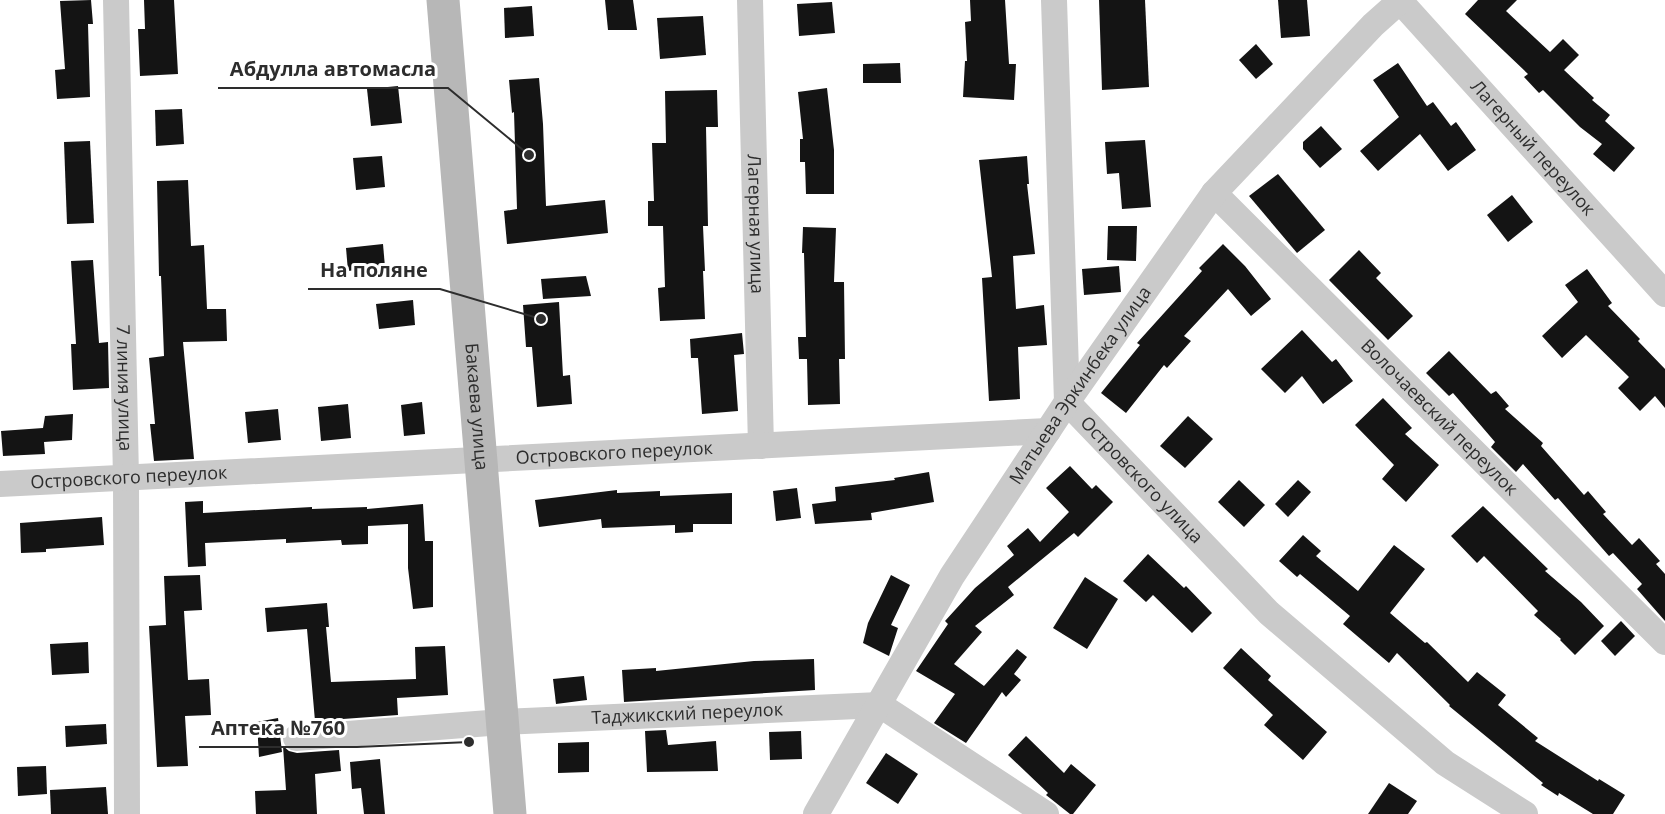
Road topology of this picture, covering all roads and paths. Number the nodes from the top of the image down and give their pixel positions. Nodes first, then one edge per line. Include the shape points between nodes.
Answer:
1 (116, 0) edge
2 (443, 0) edge
3 (750, 0) edge
4 (1054, 0) edge
5 (1401, 0) edge
6 (1372, 12) edge
7 (1214, 193) junction
8 (1665, 294) edge
9 (1067, 402) junction
10 (1048, 431) junction
11 (761, 446) junction
12 (481, 460) junction
13 (126, 478) junction
14 (0, 484) edge
15 (1665, 642) edge
16 (880, 705) junction
17 (502, 722) junction
18 (296, 738) dead end
19 (127, 814) edge
20 (510, 814) edge
21 (816, 814) edge
22 (1046, 814) edge
23 (1525, 814) edge

1 - 13 street, 7 линия улица
2 - 12 main road, Бакаева улица
3 - 11 street, Лагерная улица
4 - 9 street, Островского улица
5 - 6 street, Матыева Эркинбека улица
5 - 8 street, Лагерный переулок
6 - 7 street, Матыева Эркинбека улица
7 - 9 street, Матыева Эркинбека улица
7 - 15 street, Волочаевский переулок
9 - 10 street, Матыева Эркинбека улица
9 - 23 street, Островского улица via 1269,613 1445,763
10 - 11 street, Островского переулок
10 - 16 street, Матыева Эркинбека улица via 952,576
11 - 12 street, Островского переулок
12 - 13 street, Островского переулок
12 - 17 main road, Бакаева улица
13 - 14 street, Островского переулок
13 - 19 street, 7 линия улица
16 - 17 street, Таджикский переулок
16 - 21 street, Матыева Эркинбека улица
16 - 22 street
17 - 18 street, Таджикский переулок
17 - 20 main road, Бакаева улица

